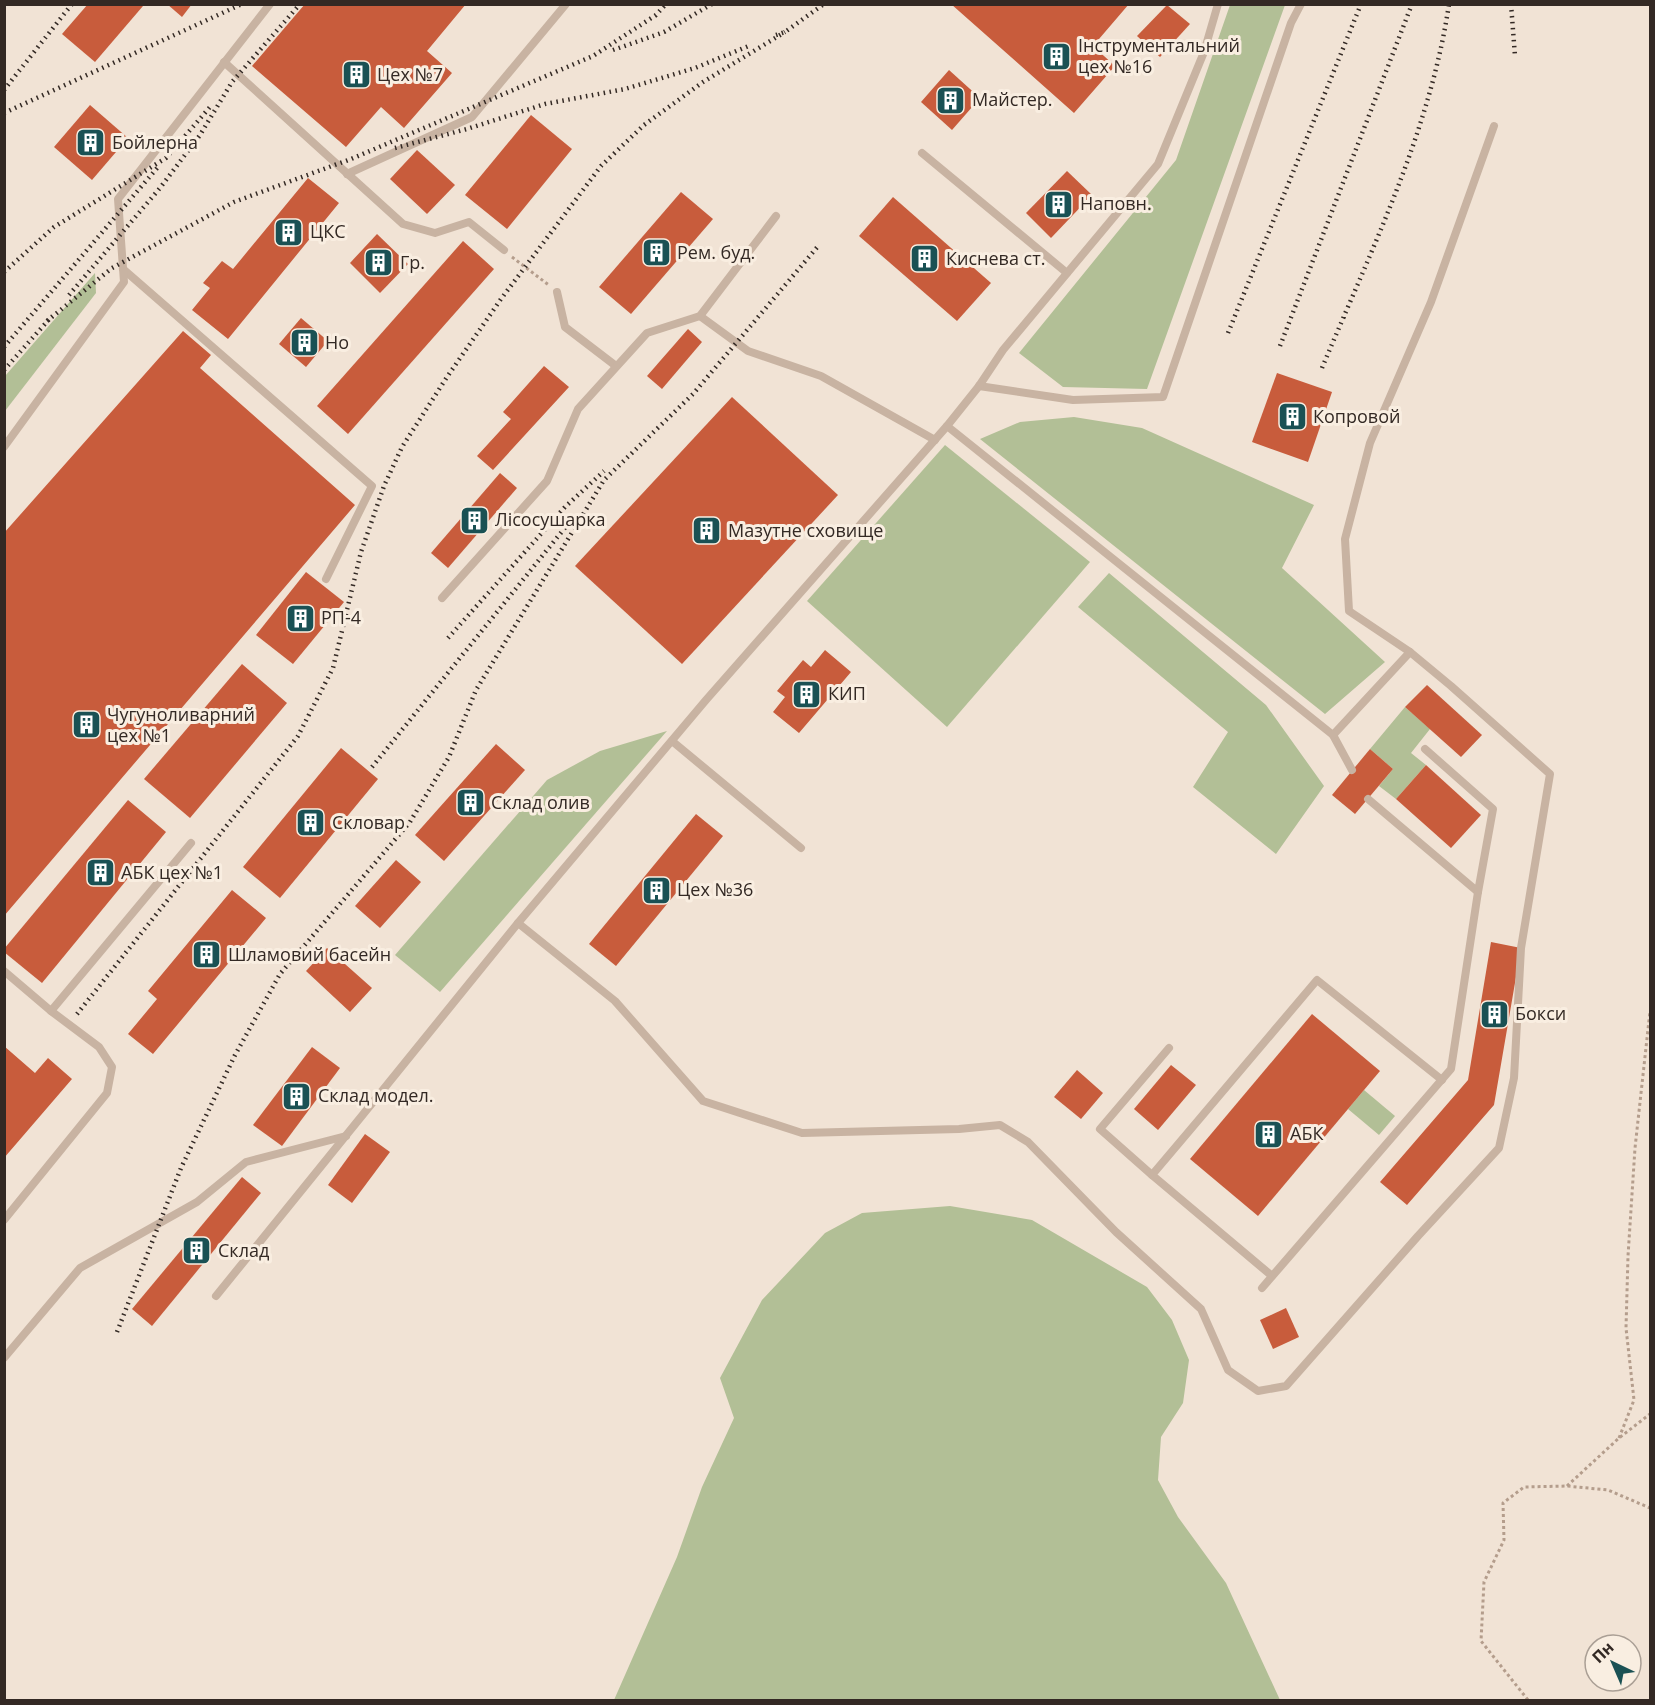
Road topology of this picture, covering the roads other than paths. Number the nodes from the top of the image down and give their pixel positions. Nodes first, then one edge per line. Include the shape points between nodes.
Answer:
1 (270, 4) edge
2 (566, 4) edge
3 (1218, 4) edge
4 (1301, 4) edge
5 (224, 62) junction
6 (1494, 126) dead end
7 (922, 153) dead end
8 (347, 174) junction
9 (776, 216) dead end
10 (504, 250) road end
11 (123, 269) junction
12 (1067, 273) junction
13 (557, 292) road end
14 (700, 316) junction
15 (616, 366) junction
16 (979, 386) junction
17 (947, 426) junction
18 (935, 440) junction
19 (4, 447) edge
20 (326, 579) dead end
21 (442, 598) dead end
22 (1410, 652) junction
23 (1333, 735) junction
24 (672, 741) junction
25 (1425, 749) dead end
26 (1352, 770) dead end
27 (1368, 799) dead end
28 (191, 843) dead end
29 (801, 848) dead end
30 (1478, 892) junction
31 (518, 923) junction
32 (4, 971) edge
33 (51, 1011) junction
34 (1169, 1048) dead end
35 (1442, 1080) junction
36 (346, 1135) junction
37 (1152, 1175) junction
38 (4, 1220) edge
39 (1272, 1276) junction
40 (1262, 1288) dead end
41 (216, 1296) dead end
42 (4, 1358) edge

1 - 5 lane
2 - 8 lane via 472,117
3 - 12 lane via 1204,52 1158,164
4 - 16 lane via 1291,23 1163,397 1073,400
5 - 8 lane
5 - 11 lane via 118,199
6 - 22 lane via 1431,302 1370,443 1345,539 1349,611
7 - 12 lane
8 - 10 lane via 403,224 435,234 469,222
9 - 14 lane
11 - 19 lane via 124,282
11 - 20 lane via 372,486
12 - 16 lane via 1003,350
13 - 15 lane via 565,327
14 - 15 lane via 646,333
14 - 18 lane via 748,351 821,376
15 - 21 lane via 578,409 547,481
16 - 17 lane
17 - 18 lane
17 - 23 lane
18 - 24 lane
22 - 23 lane
22 - 31 lane via 1550,774 1521,948 1514,1078 1499,1148 1286,1386 1258,1391 1228,1370 1201,1309 1116,1232 1028,1142 1000,1125 802,1133 703,1101 615,1001
23 - 26 lane
24 - 29 lane
24 - 31 lane
25 - 30 lane via 1493,809
27 - 30 lane
28 - 33 lane
30 - 35 lane via 1451,1069
31 - 36 lane
32 - 33 lane
33 - 38 lane via 99,1047 112,1067 106,1094
34 - 37 lane via 1100,1129
35 - 37 lane via 1317,980
35 - 39 lane
36 - 41 lane
36 - 42 lane via 246,1162 197,1202 80,1268
37 - 39 lane
39 - 40 lane

